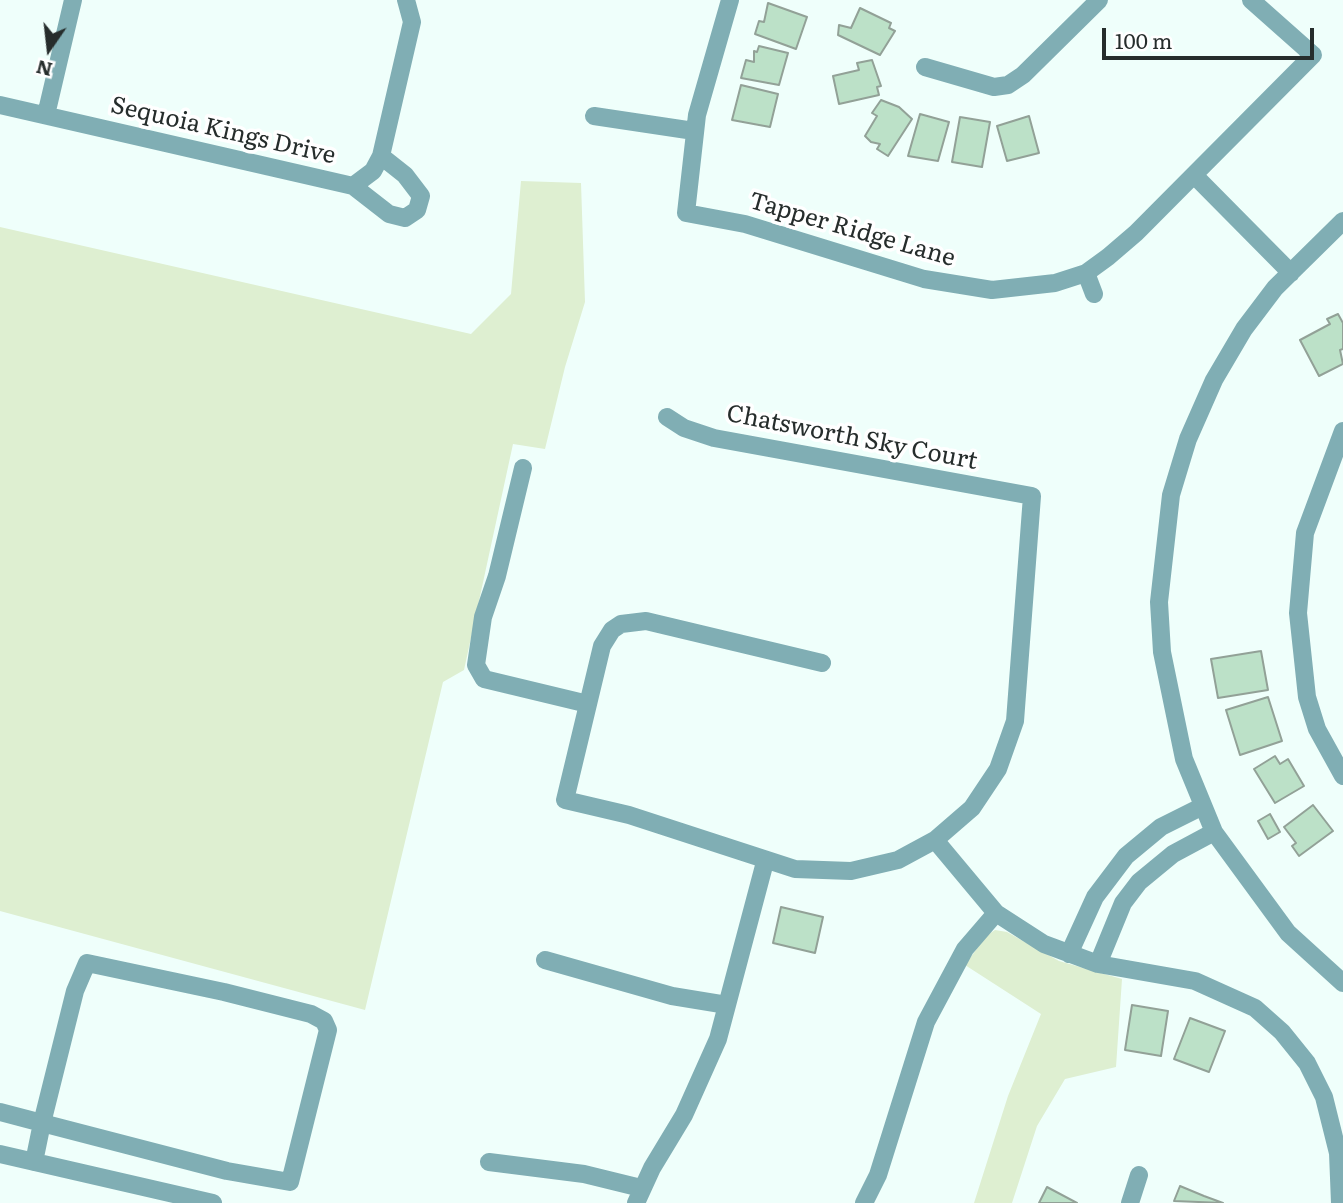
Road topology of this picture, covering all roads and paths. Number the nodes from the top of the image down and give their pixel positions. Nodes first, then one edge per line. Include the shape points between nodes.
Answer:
1 (73, 0) edge
2 (730, 0) edge
3 (1099, 0) edge
4 (1251, 0) edge
5 (407, 2) edge
6 (925, 67) dead end
7 (0, 105) edge
8 (46, 115) junction
9 (594, 116) dead end
10 (694, 131) junction
11 (377, 164) junction
12 (1194, 176) junction
13 (353, 186) junction
14 (1343, 221) edge
15 (1086, 273) junction
16 (1291, 273) junction
17 (1094, 293) dead end
18 (667, 417) dead end
19 (1343, 431) edge
20 (523, 468) dead end
21 (822, 663) dead end
22 (588, 704) junction
23 (1343, 776) edge
24 (1203, 806) junction
25 (1214, 832) junction
26 (935, 840) junction
27 (765, 862) junction
28 (996, 913) junction
29 (1069, 954) junction
30 (545, 960) dead end
31 (1098, 964) junction
32 (1343, 983) edge
33 (727, 1005) junction
34 (0, 1112) edge
35 (43, 1123) junction
36 (0, 1154) edge
37 (34, 1162) junction
38 (489, 1162) dead end
39 (1139, 1175) dead end
40 (639, 1195) edge
41 (213, 1203) edge
42 (864, 1203) edge
43 (1130, 1203) edge
44 (1340, 1203) edge

1 - 8 street
2 - 10 street
3 - 6 street via 1008,85 994,87
4 - 12 street, Tapper Ridge Lane via 1313,55
5 - 11 street via 412,22
7 - 8 street, Sequoia Kings Drive
8 - 13 street, Sequoia Kings Drive
9 - 10 street
10 - 15 street, Tapper Ridge Lane via 686,213 745,224 887,268 961,285 1021,289
11 - 13 street, Sequoia Kings Drive
11 - 13 street, Sequoia Kings Drive via 405,175 421,195 417,210 405,218 389,214
12 - 15 street, Tapper Ridge Lane via 1136,233
12 - 16 street
14 - 16 street
15 - 17 street
16 - 24 street via 1244,330 1214,380 1188,439 1171,495 1159,602 1162,652 1184,759
18 - 26 street, Chatsworth Sky Court via 714,438 1032,496 1020,679 1008,746 972,808
19 - 23 street via 1305,533 1298,613 1307,697 1317,729
20 - 22 street via 483,617 476,666 484,679
21 - 22 street via 646,621 621,624 603,646
22 - 27 street via 565,800 671,828
24 - 25 street
24 - 29 street via 1161,827 1126,856 1095,897
25 - 31 street via 1173,854 1139,882 1123,903
25 - 32 street via 1288,933
26 - 27 street via 898,860 852,871 795,869
26 - 28 street
27 - 33 street
28 - 29 street via 1044,944
28 - 42 street via 965,949 926,1023 878,1175
29 - 31 street
30 - 33 street via 672,996
31 - 44 street via 1195,981 1255,1008 1282,1032 1307,1063 1324,1097 1338,1153
33 - 40 street via 705,1070
34 - 35 street
35 - 35 street via 227,1171 290,1182 328,1030 324,1021 312,1014 87,963 75,991
35 - 37 street
36 - 37 street
37 - 41 street
38 - 40 street via 565,1171
39 - 43 street

